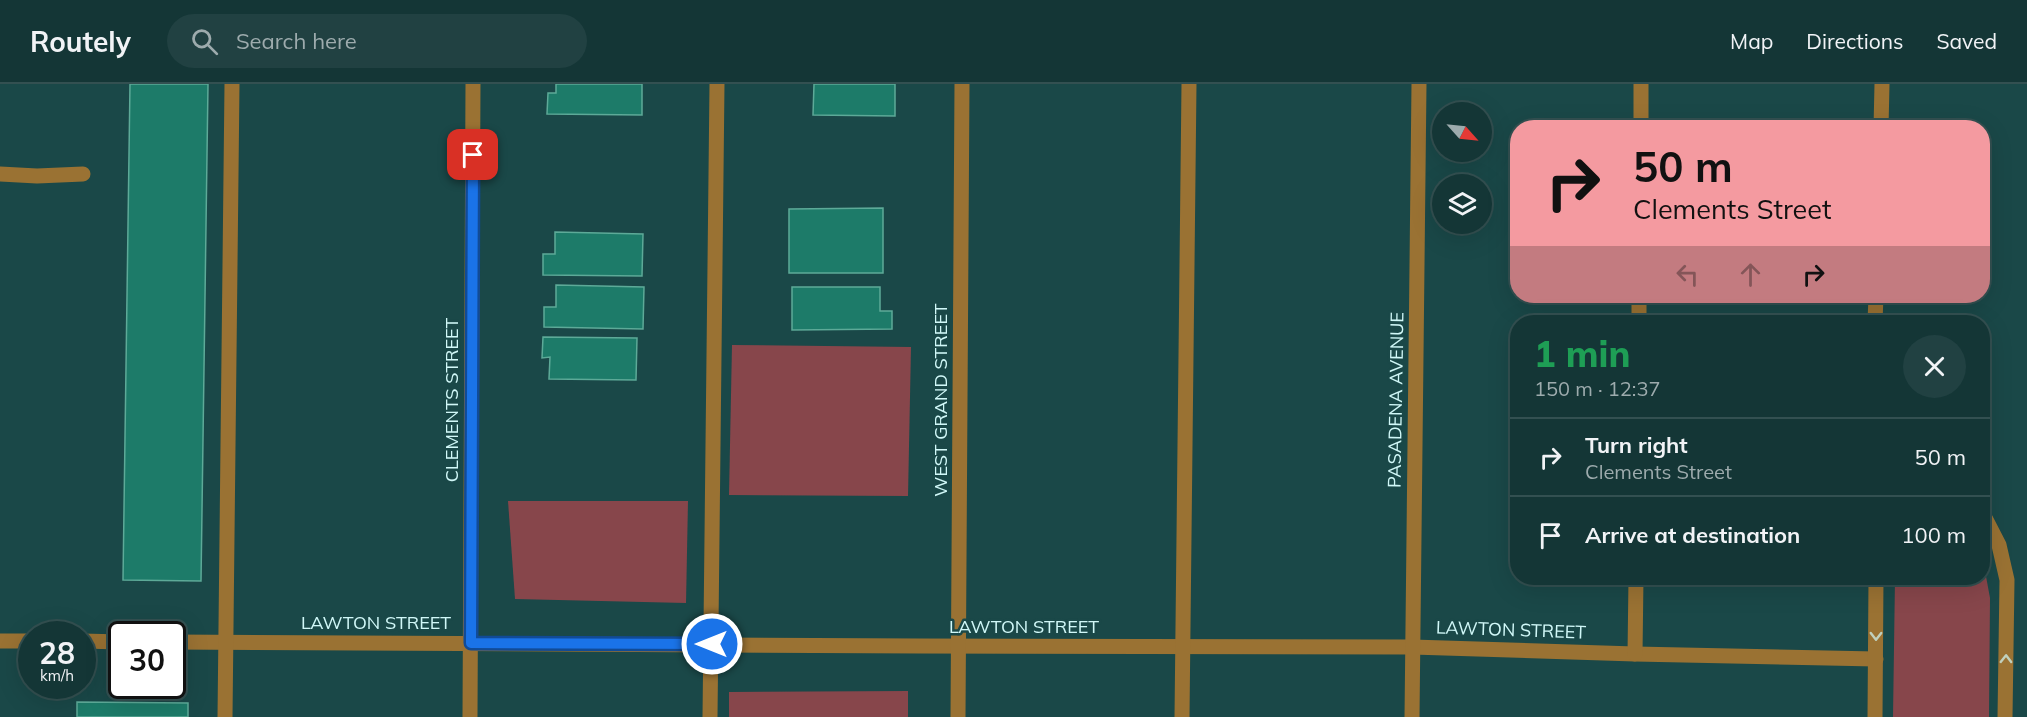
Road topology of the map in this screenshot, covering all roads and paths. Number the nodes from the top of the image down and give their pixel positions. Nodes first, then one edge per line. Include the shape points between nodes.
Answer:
1 (232, 84) edge
2 (473, 84) edge
3 (717, 84) edge
4 (962, 84) edge
5 (1189, 84) edge
6 (1419, 84) edge
7 (1641, 84) edge
8 (1882, 84) edge
9 (1641, 120) edge
10 (1881, 120) edge
11 (0, 174) edge
12 (83, 174) dead end
13 (1990, 528) edge
14 (1636, 585) edge
15 (1876, 585) edge
16 (0, 641) edge
17 (18, 641) edge
18 (186, 642) edge
19 (227, 642) junction
20 (471, 643) junction
21 (712, 644) junction
22 (958, 645) junction
23 (1412, 646) junction
24 (1183, 647) junction
25 (1635, 654) junction
26 (1875, 658) junction
27 (225, 717) edge
28 (470, 717) edge
29 (710, 717) edge
30 (958, 717) edge
31 (1182, 717) edge
32 (1412, 717) edge
33 (1875, 717) edge
34 (2005, 717) edge

1 - 19 street
2 - 20 street, CLEMENTS STREET
3 - 21 street
4 - 22 street, WEST GRAND STREET
5 - 24 street
6 - 23 street, PASADENA AVENUE
7 - 9 street
8 - 10 street
11 - 12 street
34 -> 13 street via 2007,580 1999,545
14 - 25 street
15 -> 26 street
16 - 17 street
18 - 19 street, LAWTON STREET
19 - 20 street, LAWTON STREET
19 - 27 street
20 - 21 street, LAWTON STREET
20 - 28 street, CLEMENTS STREET
21 - 22 street, LAWTON STREET
21 - 29 street
22 - 24 street, LAWTON STREET
22 - 30 street, WEST GRAND STREET
23 - 24 street, LAWTON STREET
23 - 25 street, LAWTON STREET
23 - 32 street, PASADENA AVENUE
24 - 31 street
25 - 26 street, LAWTON STREET
26 - 33 street

